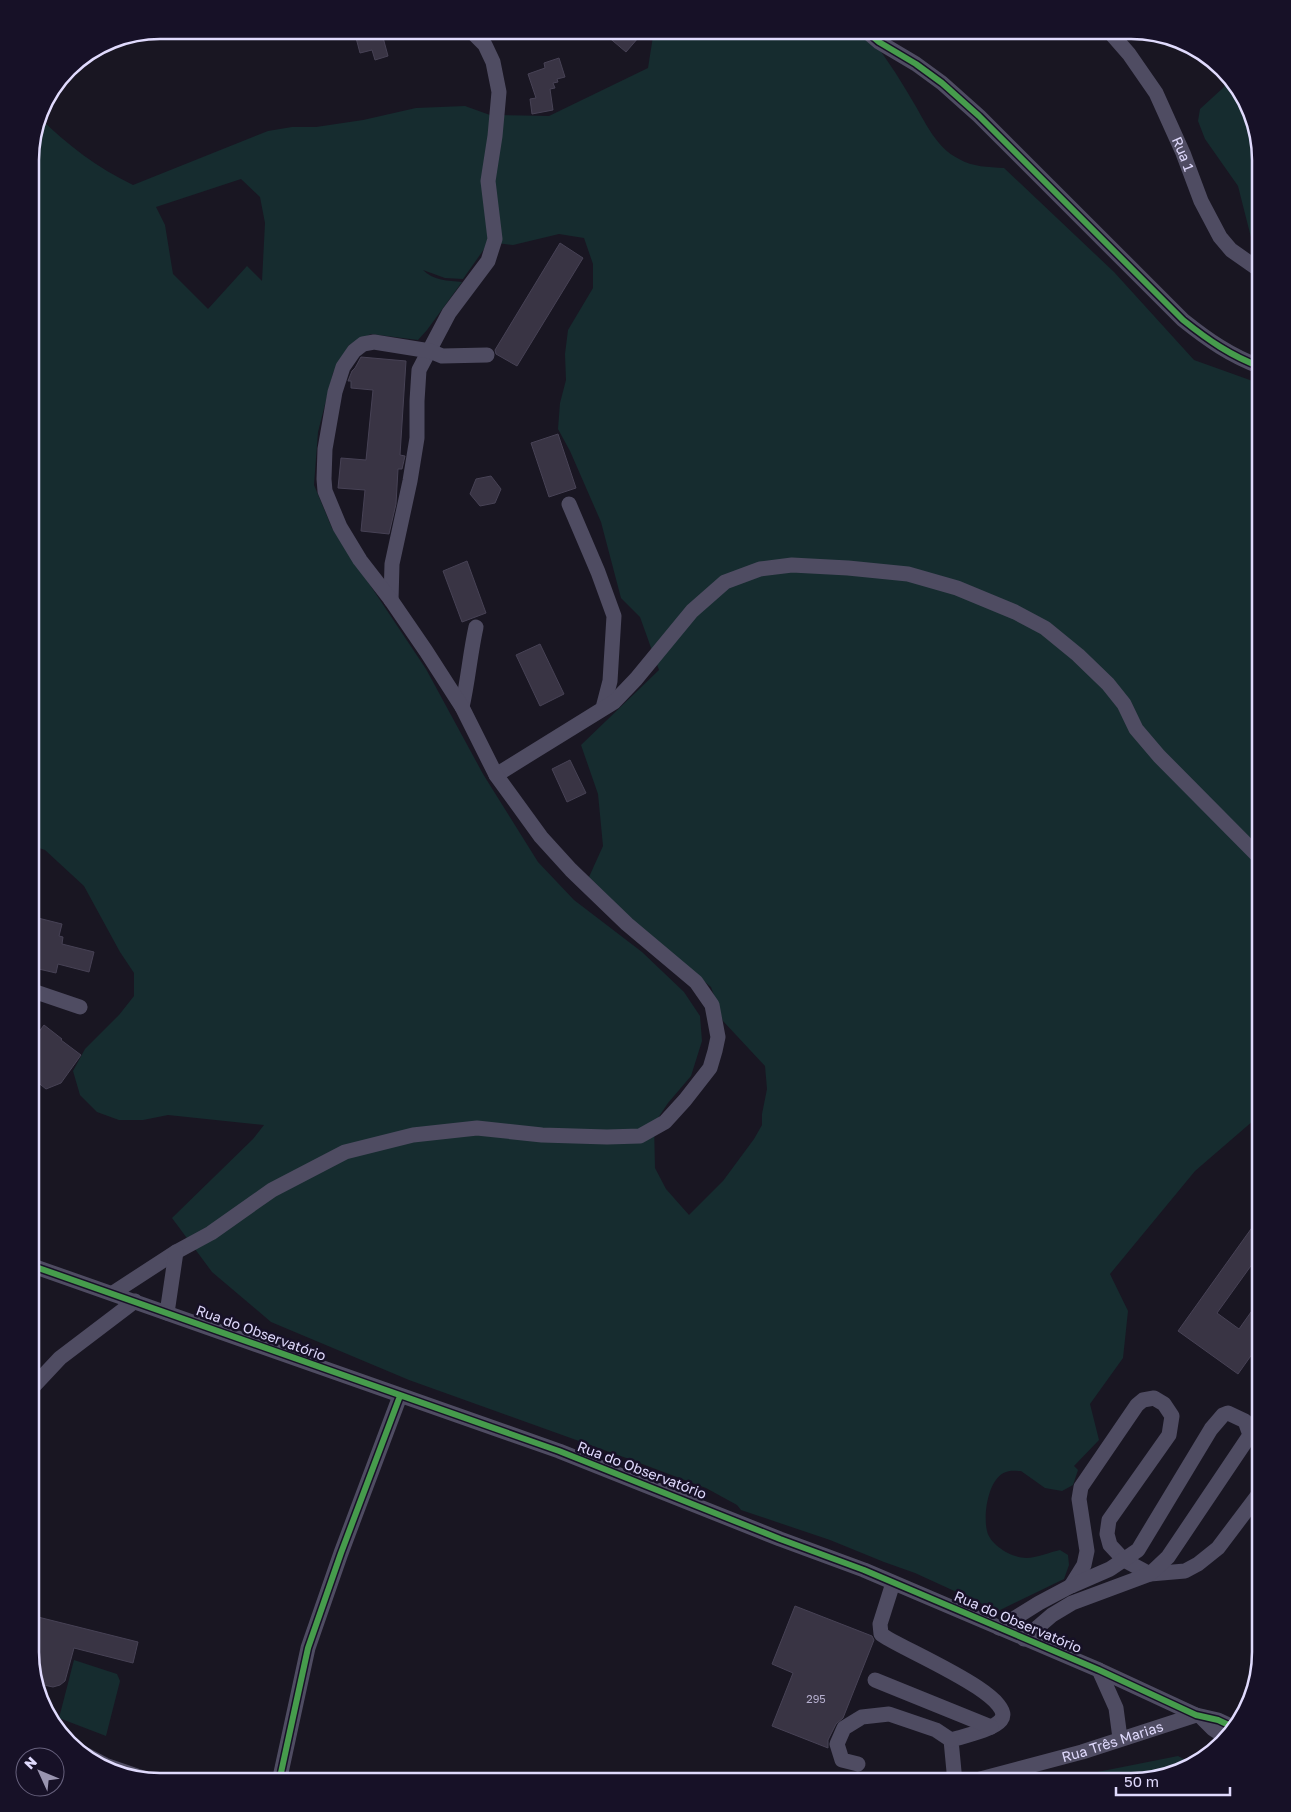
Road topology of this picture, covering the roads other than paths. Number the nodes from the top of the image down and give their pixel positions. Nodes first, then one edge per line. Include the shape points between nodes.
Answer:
1 (479, 39) edge
2 (876, 39) edge
3 (1116, 39) edge
4 (1252, 265) edge
5 (430, 351) junction
6 (487, 355) dead end
7 (1252, 364) edge
8 (569, 504) dead end
9 (392, 600) junction
10 (476, 627) dead end
11 (462, 707) junction
12 (603, 708) junction
13 (496, 775) junction
14 (1252, 850) edge
15 (39, 993) edge
16 (80, 1007) dead end
17 (176, 1252) junction
18 (39, 1268) edge
19 (113, 1293) junction
20 (135, 1301) junction
21 (167, 1313) junction
22 (39, 1380) edge
23 (400, 1396) junction
24 (1252, 1503) edge
25 (1124, 1560) junction
26 (1150, 1574) junction
27 (893, 1583) junction
28 (1071, 1586) junction
29 (1000, 1628) junction
30 (1024, 1639) junction
31 (1099, 1670) junction
32 (875, 1680) dead end
33 (1198, 1716) junction
34 (1228, 1725) edge
35 (991, 1727) junction
36 (1221, 1734) edge
37 (1120, 1738) junction
38 (952, 1740) junction
39 (858, 1764) dead end
40 (281, 1773) edge
41 (954, 1773) edge
42 (1003, 1773) edge

1 - 5 street via 493,62 499,92 488,181 495,239 488,261 449,313
2 - 7 street via 916,64 979,116 1184,320 1213,344
3 - 4 street, Rua 1 via 1156,93 1201,201 1220,237 1231,250
5 - 6 street via 442,356
5 - 9 street via 419,370 417,438 392,564
5 - 9 street via 374,342 363,344 354,351 343,367 335,392 325,449 324,480 340,527 360,560
8 - 12 street via 614,616 610,681
9 - 11 street
10 - 11 street
11 - 13 street
12 - 13 street
12 - 14 street via 614,702 692,611 725,582 760,569 792,565 908,574 957,588 1045,628 1108,684 1124,704 1136,729 1158,756
13 - 17 street via 541,837 571,870 627,924 696,982 712,1005 717,1026 716,1051 710,1068 665,1122 640,1136 542,1136 476,1128 413,1135 345,1152 272,1190 211,1233
15 - 16 street
17 - 19 street
17 - 21 street
18 - 19 street, Rua do Observatório
19 - 20 street, Rua do Observatório
20 - 21 street, Rua do Observatório
20 - 22 street via 60,1358
21 - 23 street, Rua do Observatório
23 - 27 street, Rua do Observatório via 559,1452
23 - 40 street via 308,1648
24 - 26 street via 1218,1548 1198,1564 1185,1571
25 - 26 street
25 - 26 street via 1138,1550 1211,1429 1223,1415 1228,1413 1245,1421 1250,1435 1168,1557
25 - 28 street
25 - 28 street via 1110,1545 1107,1534 1109,1520 1169,1435 1172,1416 1164,1404 1154,1398 1137,1405 1081,1487 1079,1499 1087,1551 1084,1565
26 - 30 street via 1072,1603
27 - 29 street, Rua do Observatório
27 - 35 street via 880,1624 881,1634 975,1686 1000,1705 1002,1719
28 - 29 street
29 - 30 street, Rua do Observatório
30 - 31 street, Rua do Observatório
31 - 33 street, Rua do Observatório
31 - 37 street via 1116,1708
32 - 35 street
33 - 34 street, Rua do Observatório
33 - 36 street, Rua do Observatório
33 - 37 street, Rua Três Marias
35 - 38 street
37 - 42 street, Rua Três Marias via 1082,1752
38 - 39 street via 936,1730 889,1714 862,1717 844,1728 837,1744 842,1760
38 - 41 street

